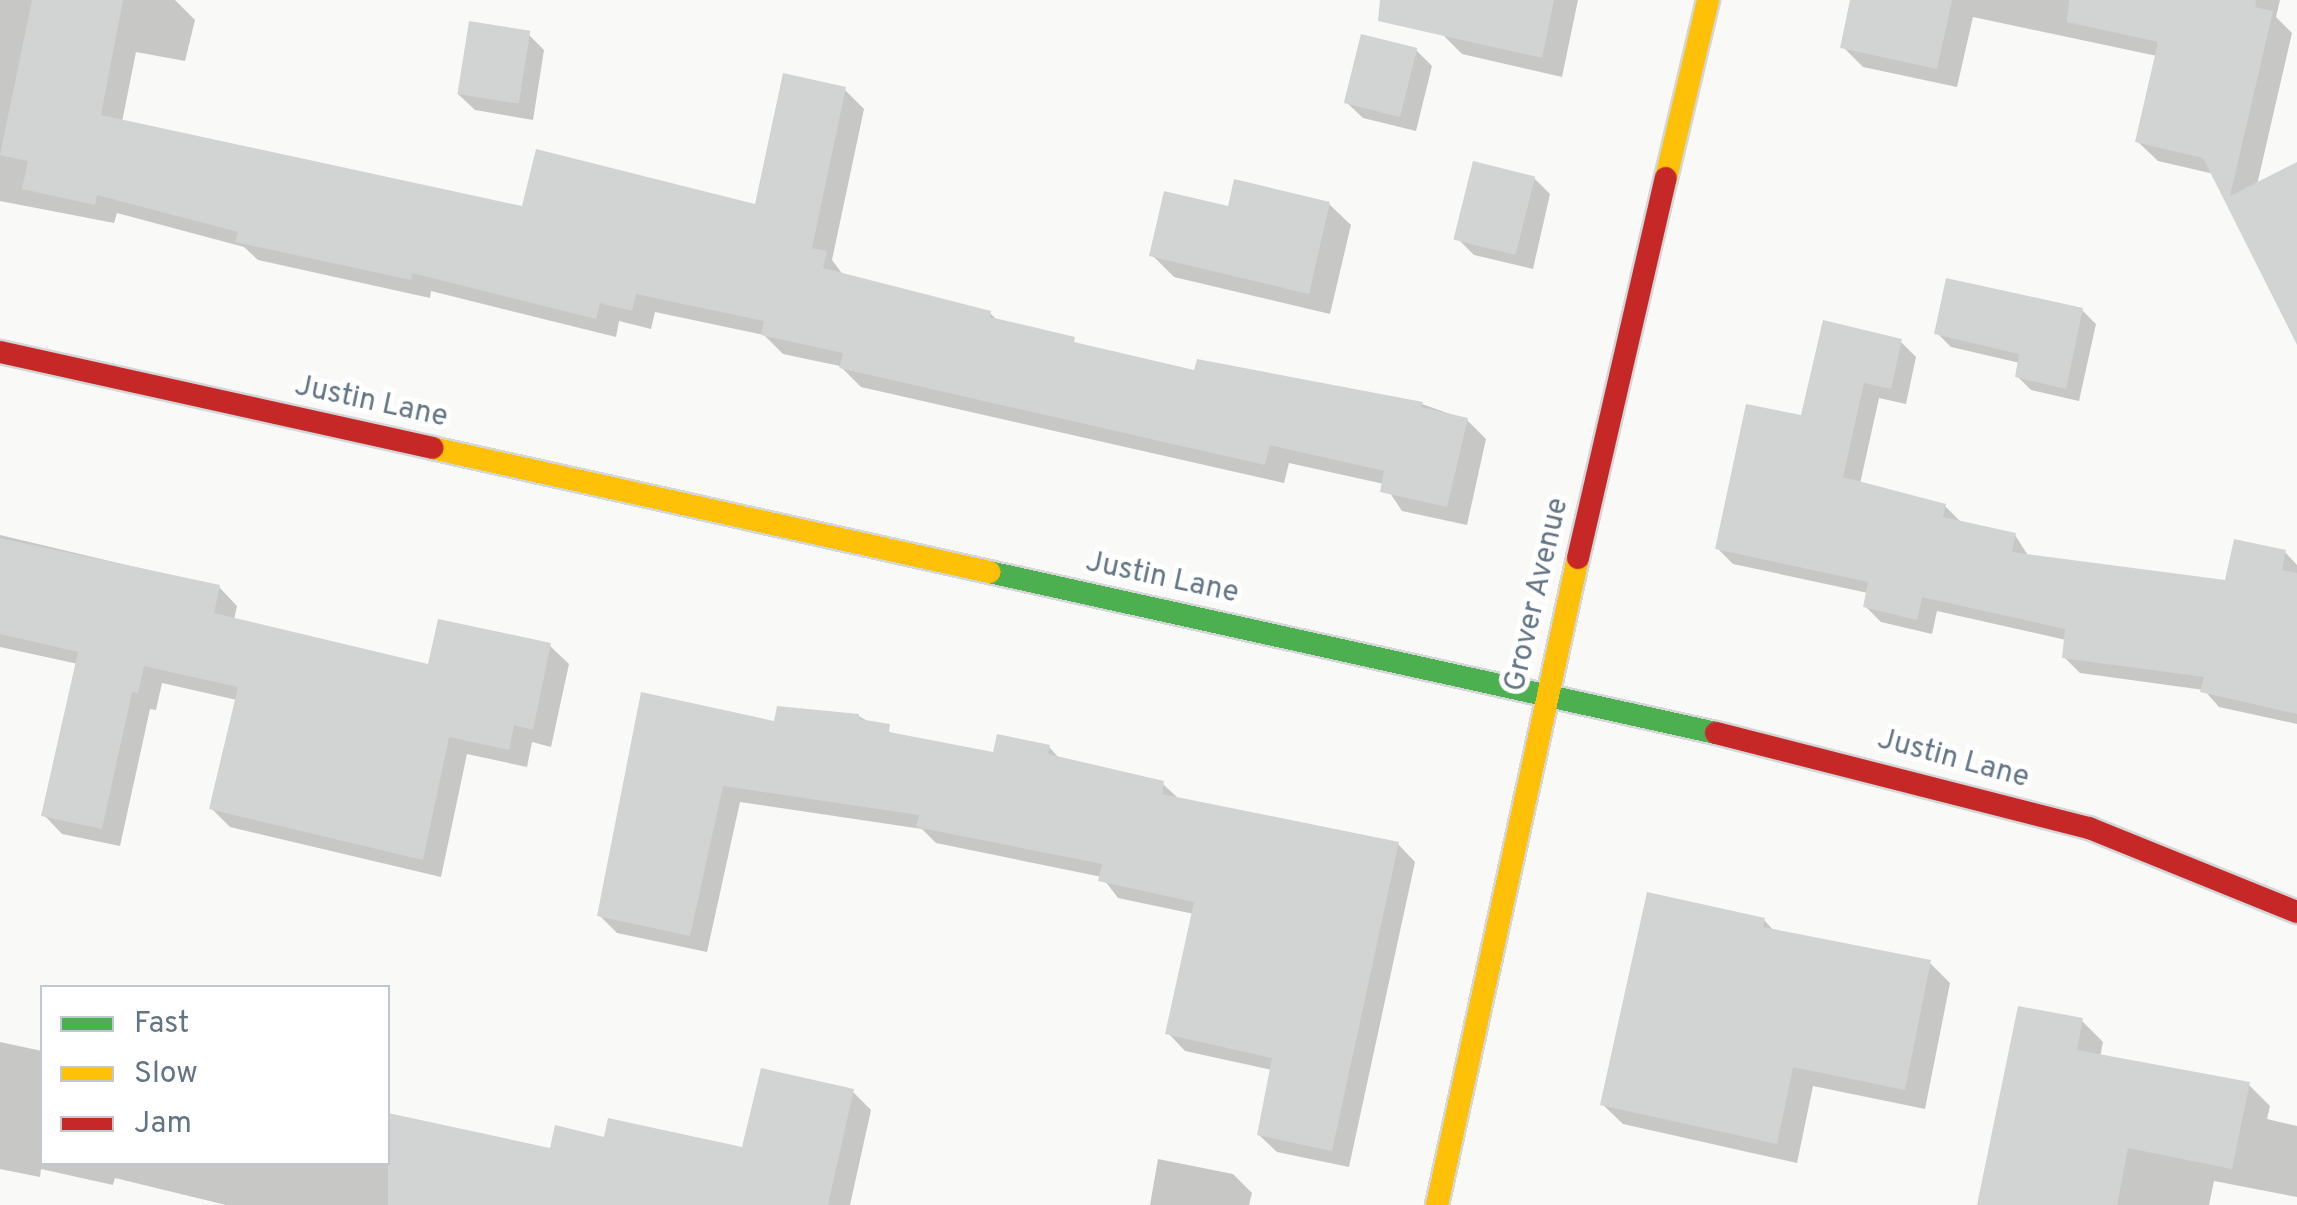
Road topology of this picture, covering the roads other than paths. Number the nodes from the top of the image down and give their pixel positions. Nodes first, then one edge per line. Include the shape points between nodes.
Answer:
1 (1708, 0) edge
2 (0, 352) edge
3 (1546, 693) junction
4 (2297, 912) edge
5 (1437, 1205) edge

1 - 3 street, Grover Avenue
2 - 3 street, Justin Lane
3 - 4 street, Justin Lane via 1866,766 2089,828
3 - 5 street, Grover Avenue

